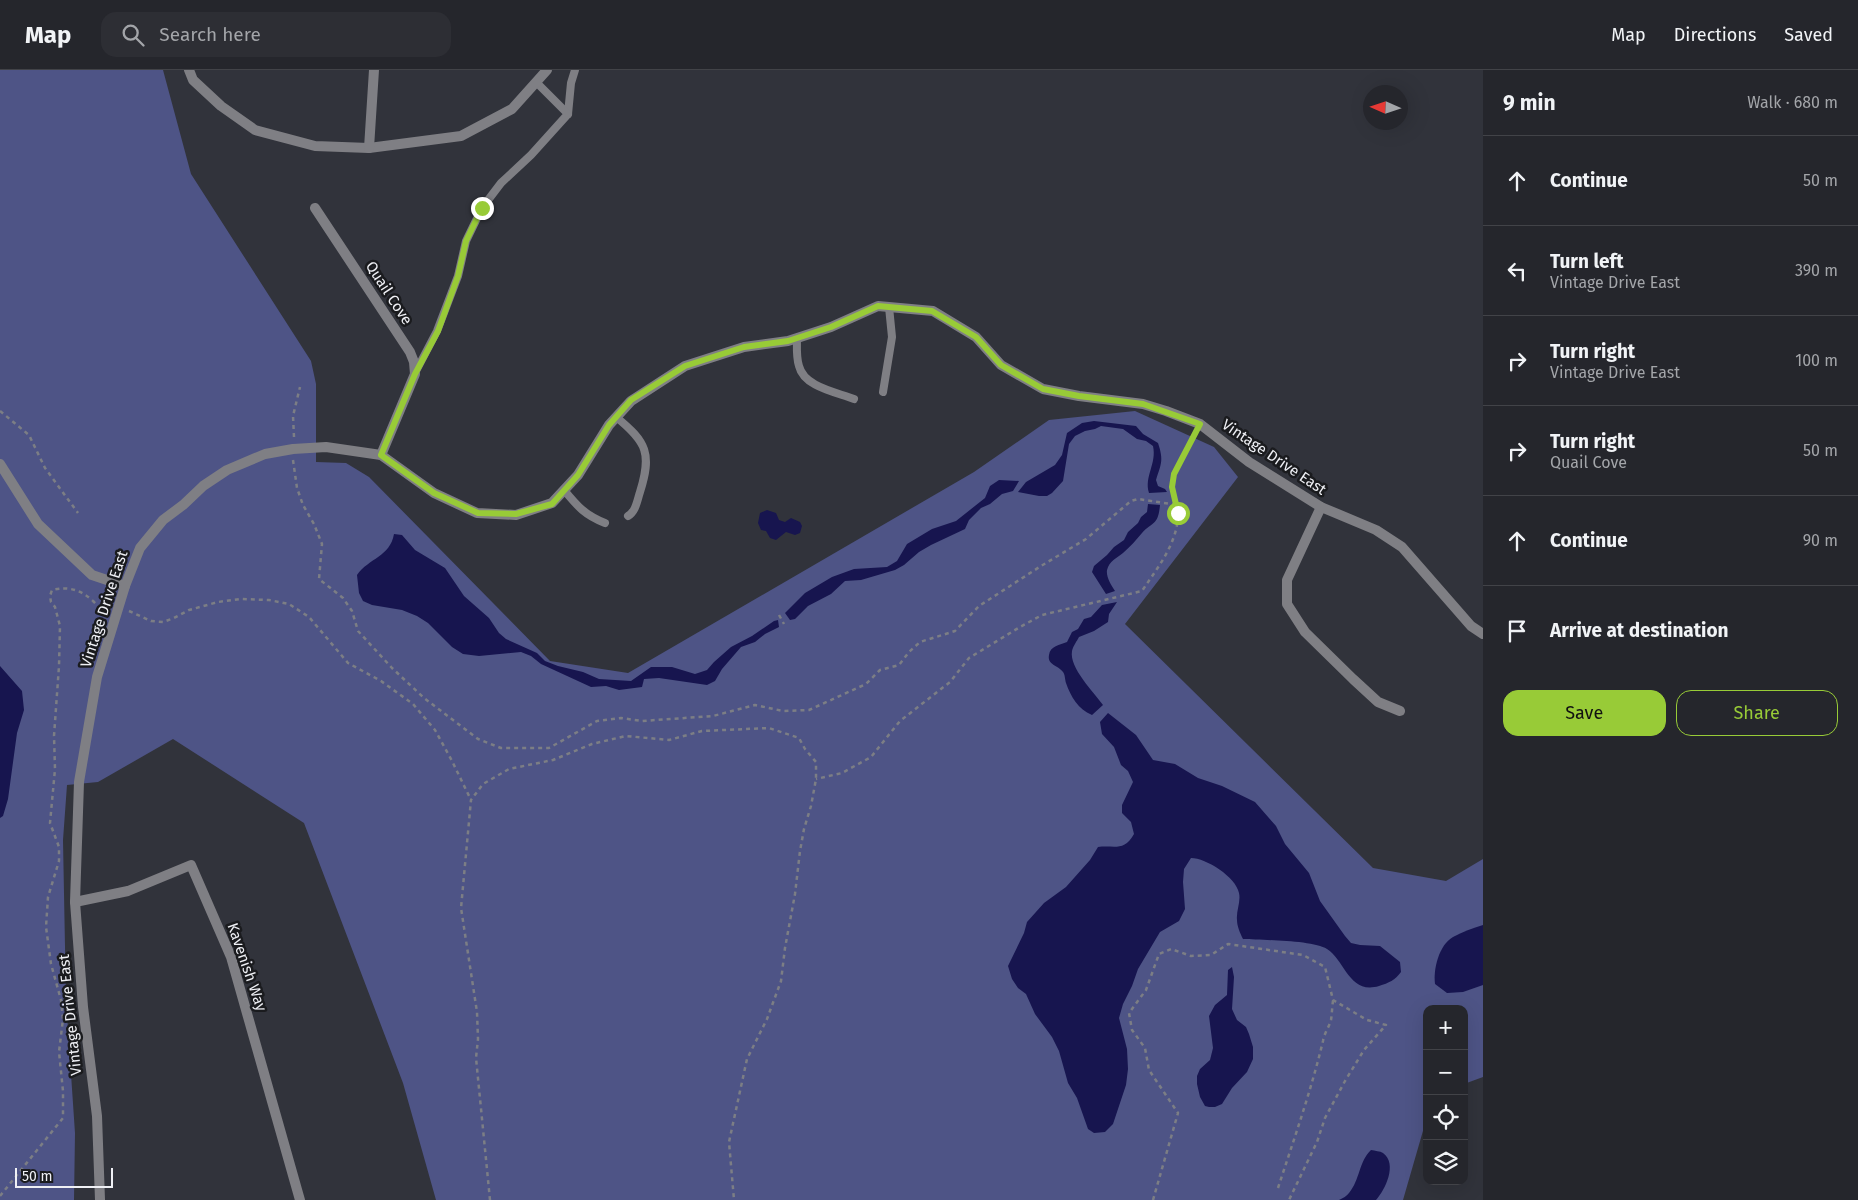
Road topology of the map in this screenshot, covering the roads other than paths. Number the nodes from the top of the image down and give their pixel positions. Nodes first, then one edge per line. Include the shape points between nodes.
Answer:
1 (189, 70) edge
2 (374, 70) edge
3 (547, 70) edge
4 (575, 70) edge
5 (537, 83) junction
6 (568, 114) junction
7 (369, 148) junction
8 (315, 208) dead end
9 (888, 307) junction
10 (797, 338) junction
11 (415, 374) junction
12 (883, 392) dead end
13 (854, 399) dead end
14 (616, 417) junction
15 (381, 455) junction
16 (0, 464) edge
17 (564, 490) junction
18 (1322, 507) junction
19 (628, 516) dead end
20 (605, 523) dead end
21 (124, 586) junction
22 (1483, 634) edge
23 (1400, 711) dead end
24 (75, 902) junction
25 (100, 1200) edge
26 (300, 1200) edge

1 - 7 street via 194,80 221,106 255,130 315,146
2 - 7 street
3 - 5 street
4 - 6 lane
5 - 6 lane
5 - 7 street via 512,109 461,136
6 - 11 lane via 501,183 482,208 466,241 458,276 438,331
8 - 11 street, Quail Cove via 410,352
9 - 10 street, Vintage Drive East via 878,306
9 - 12 lane via 892,337
9 - 18 street, Vintage Drive East via 932,311 976,337 1001,365 1043,389 1143,404 1200,424 1249,462
10 - 13 lane via 798,365 806,378
10 - 14 street, Vintage Drive East via 744,347 685,366 631,400
11 - 15 street
14 - 17 street, Vintage Drive East via 578,475
14 - 19 lane via 638,437 646,456 636,506
15 - 17 street, Vintage Drive East via 434,493 478,513 516,514 552,504
15 - 21 street, Vintage Drive East via 326,447 294,449 265,454 227,470 163,520 140,548
16 - 21 street via 38,524 92,575
17 - 20 lane via 588,516
18 - 22 street, Vintage Drive East via 1376,530 1402,547 1471,626
18 - 23 street via 1287,580 1287,604 1305,632 1353,679 1378,702
21 - 24 street, Vintage Drive East via 97,677 79,782
24 - 25 street, Vintage Drive East via 83,1007 97,1116
24 - 26 street, Kavenish Way via 128,891 192,865 231,958

